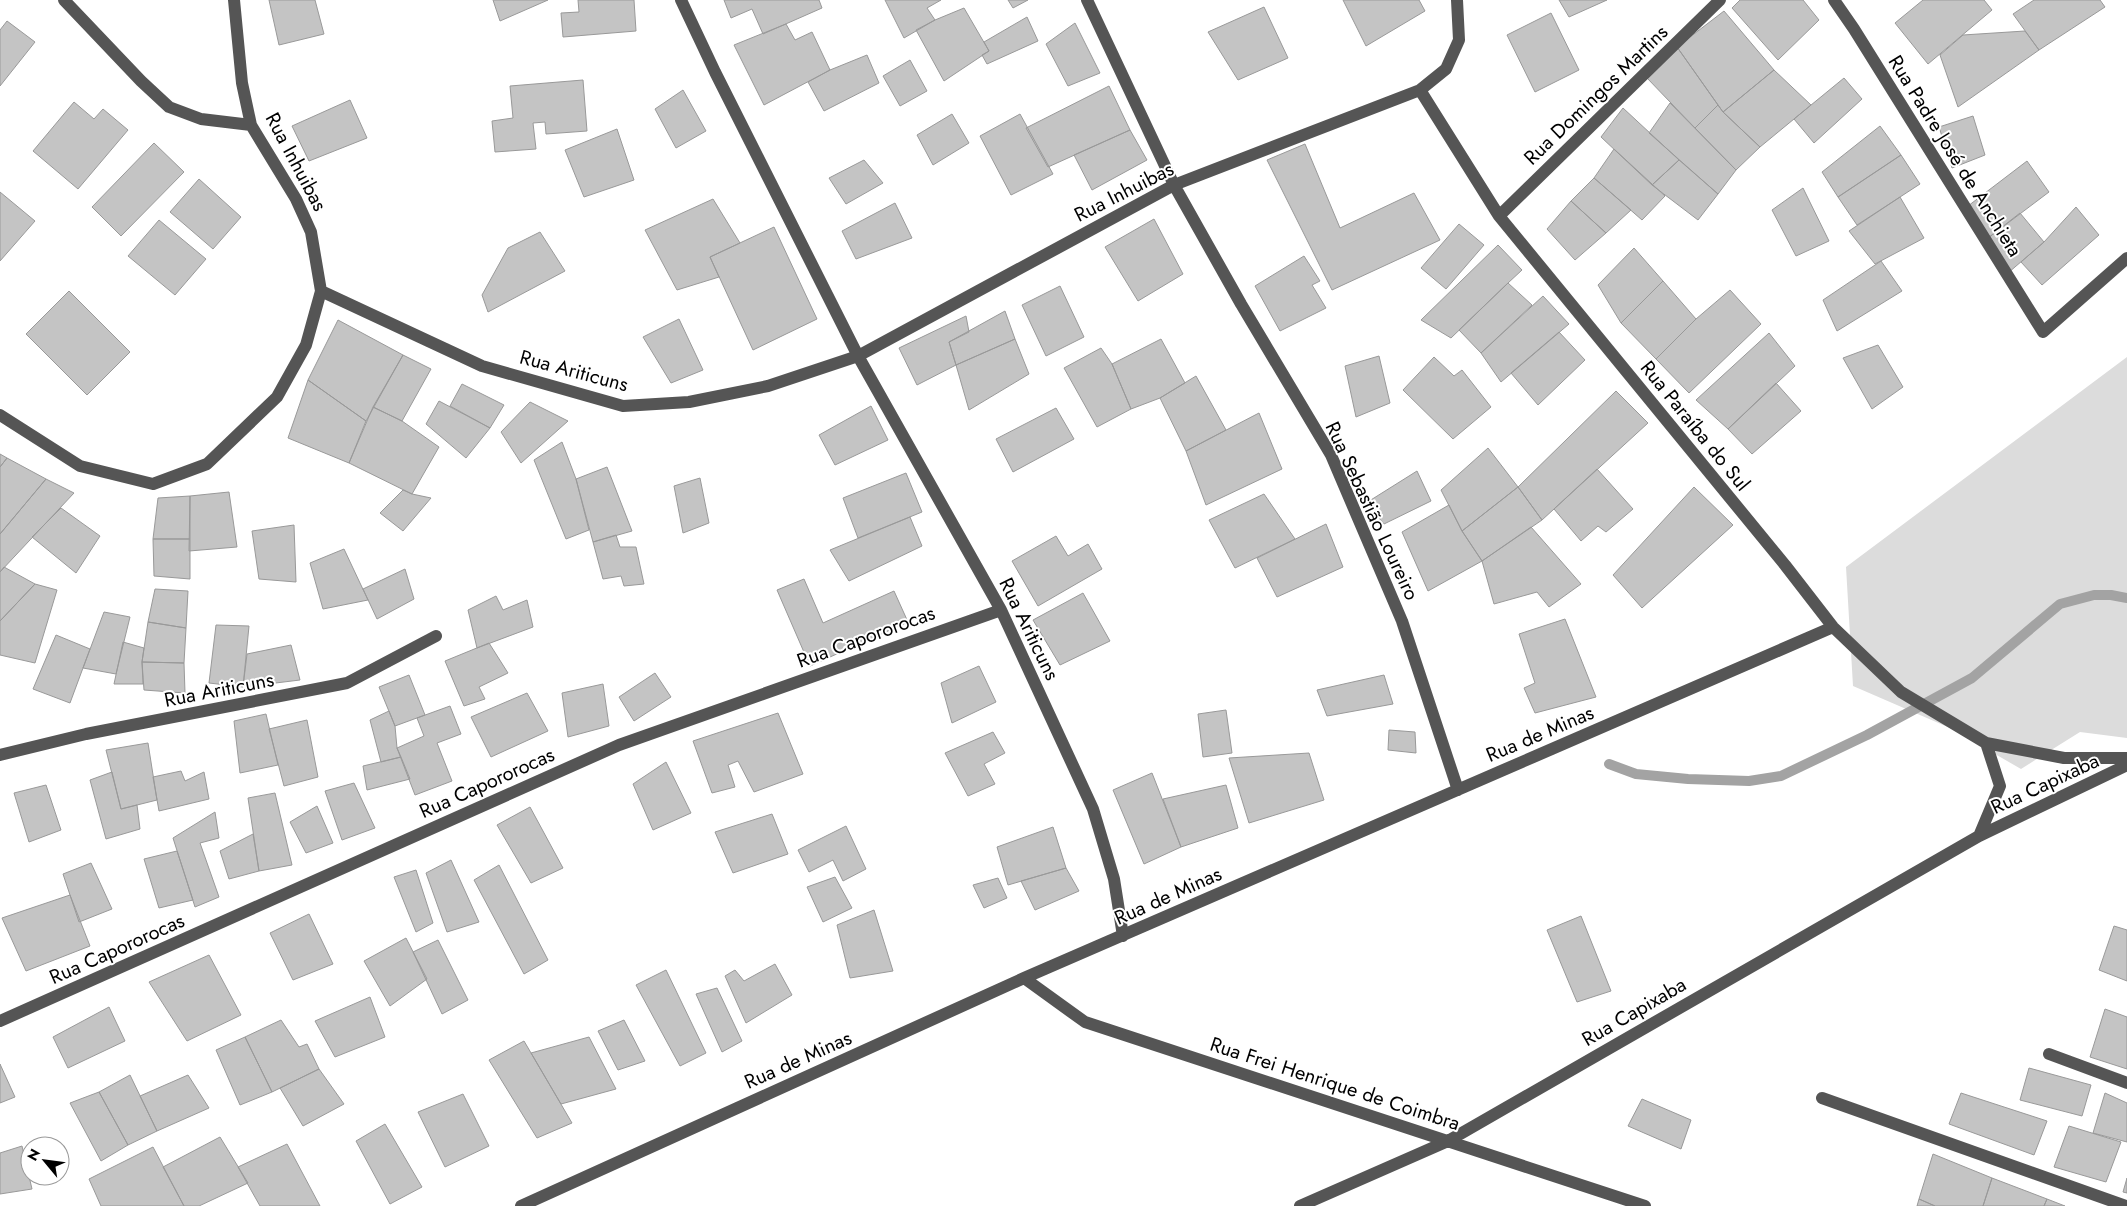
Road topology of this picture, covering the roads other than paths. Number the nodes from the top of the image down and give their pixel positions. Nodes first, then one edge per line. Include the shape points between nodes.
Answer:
1 (64, 0) edge
2 (234, 0) edge
3 (681, 0) edge
4 (1087, 0) edge
5 (1458, 0) edge
6 (1720, 0) edge
7 (1834, 0) edge
8 (1420, 90) junction
9 (251, 126) junction
10 (1174, 185) junction
11 (1499, 216) junction
12 (2127, 258) edge
13 (321, 291) junction
14 (858, 356) junction
15 (0, 415) edge
16 (1001, 610) junction
17 (1833, 626) junction
18 (436, 636) dead end
19 (1986, 743) junction
20 (0, 755) edge
21 (2127, 758) edge
22 (2127, 766) edge
23 (1458, 790) junction
24 (1979, 836) junction
25 (1123, 936) junction
26 (1024, 978) junction
27 (0, 1022) edge
28 (2049, 1054) dead end
29 (2127, 1083) edge
30 (1822, 1098) dead end
31 (1448, 1140) junction
32 (521, 1206) edge
33 (1300, 1206) edge
34 (1645, 1206) edge
35 (2126, 1206) edge

1 - 9 street via 169,107 201,119
2 - 9 street, Rua Inhuibas via 242,83
3 - 14 street, Rua Ariticuns
4 - 10 street, Rua Sebastião Loureiro
5 - 8 street, Rua Inhuibas via 1460,40 1446,69
6 - 11 street, Rua Domingos Martins
7 - 12 street, Rua Padre José de Anchieta via 2043,332
8 - 10 street, Rua Inhuibas
8 - 11 street, Rua Paraíba do Sul
9 - 13 street, Rua Inhuibas via 296,199 311,232
10 - 14 street, Rua Inhuibas
10 - 23 street, Rua Sebastião Loureiro via 1331,455 1402,621
11 - 17 street, Rua Paraíba do Sul
13 - 14 street, Rua Ariticuns via 482,366 623,406 689,402 768,386
13 - 15 street, Rua Inhuibas via 306,345 277,397 207,464 153,484 80,466
14 - 16 street, Rua Ariticuns
16 - 25 street, Rua Ariticuns via 1094,809 1114,879
16 - 27 street, Rua Capororocas via 619,745
17 - 19 street, Rua Paraíba do Sul via 1901,692
17 - 23 street, Rua de Minas
18 - 20 street, Rua Ariticuns via 347,684 86,734
19 - 21 street, Rua Capixaba via 2064,758
19 - 24 street, Rua Capixaba via 2000,786
22 - 24 street, Rua Capixaba
23 - 25 street, Rua de Minas
24 - 31 street, Rua Capixaba
25 - 26 street, Rua de Minas
26 - 31 street, Rua Frei Henrique de Coimbra via 1085,1022
26 - 32 street, Rua de Minas
28 - 29 street
30 - 35 street
31 - 33 street, Rua Capixaba
31 - 34 street, Rua Frei Henrique de Coimbra

